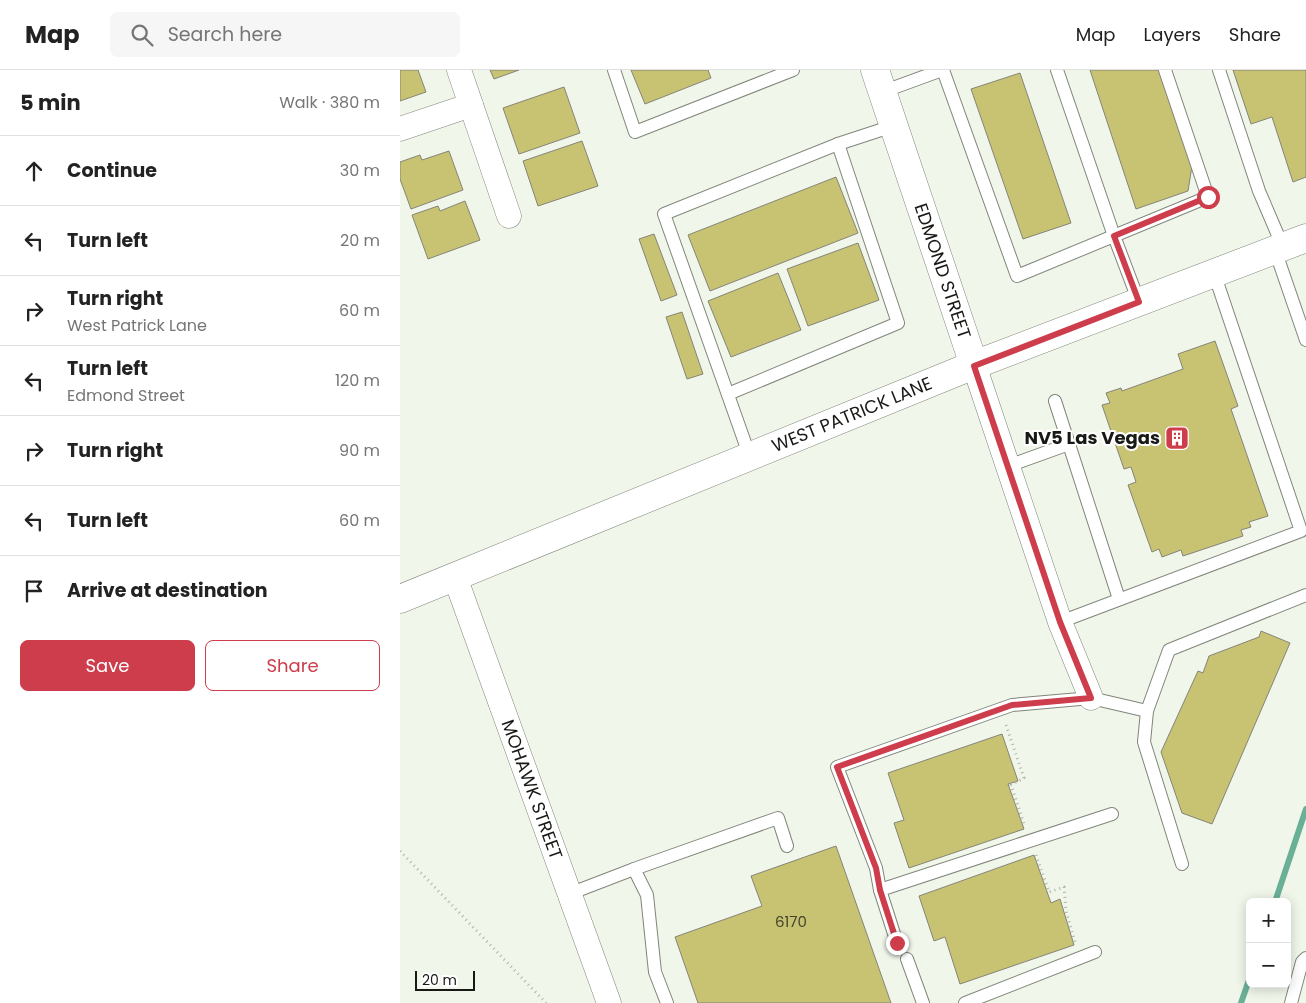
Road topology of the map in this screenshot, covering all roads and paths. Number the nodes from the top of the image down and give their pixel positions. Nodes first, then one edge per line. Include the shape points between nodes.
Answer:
1 (459, 70) edge
2 (614, 70) edge
3 (793, 70) edge
4 (943, 70) edge
5 (1057, 70) edge
6 (1165, 70) edge
7 (1219, 70) edge
8 (878, 81) edge
9 (471, 105) junction
10 (893, 126) junction
11 (400, 130) edge
12 (838, 144) junction
13 (509, 216) dead end
14 (1114, 236) junction
15 (1288, 245) edge
16 (1214, 273) junction
17 (1139, 302) junction
18 (1302, 315) edge
19 (1306, 340) edge
20 (974, 366) junction
21 (728, 394) junction
22 (1055, 401) dead end
23 (1069, 444) junction
24 (750, 457) junction
25 (1008, 466) junction
26 (455, 577) junction
27 (1306, 596) edge
28 (400, 599) edge
29 (1119, 600) junction
30 (1060, 622) junction
31 (1091, 698) junction
32 (1147, 711) junction
33 (1006, 725) dead end
34 (1112, 814) dead end
35 (1026, 829) dead end
36 (787, 846) dead end
37 (400, 851) edge
38 (1036, 854) dead end
39 (1182, 864) dead end
40 (634, 869) junction
41 (880, 890) junction
42 (569, 894) junction
43 (1075, 942) dead end
44 (897, 943) dead end
45 (1095, 952) dead end
46 (1306, 958) edge
47 (907, 959) dead end
48 (546, 1003) edge
49 (609, 1003) edge
50 (666, 1003) edge
51 (923, 1003) edge
52 (965, 1003) edge
53 (1291, 1003) edge

1 - 9 street
2 - 3 lane via 635,132
4 - 8 lane
4 - 14 lane via 1017,276
5 - 14 lane
6 - 14 lane via 1208,197
7 - 15 lane via 1260,190
8 - 10 street, EDMOND STREET
9 - 11 street
9 - 13 street
10 - 12 lane
10 - 20 street, EDMOND STREET
12 - 21 lane via 898,323
12 - 21 lane via 664,214
14 - 17 lane
15 - 16 street, WEST PATRICK LANE
15 - 18 lane
16 - 17 street, WEST PATRICK LANE
16 - 29 lane via 1301,531
17 - 20 street, WEST PATRICK LANE
18 - 19 lane
20 - 24 street, WEST PATRICK LANE
20 - 25 street, EDMOND STREET
21 - 24 lane
22 - 23 lane
23 - 25 lane
23 - 29 lane
24 - 26 street, WEST PATRICK LANE
25 - 30 street, EDMOND STREET
26 - 28 street, WEST PATRICK LANE
26 - 42 street, MOHAWK STREET
27 - 32 lane via 1169,650
29 - 30 lane
30 - 31 street, EDMOND STREET
31 - 32 lane
31 - 41 lane via 1012,705 837,767 876,868
32 - 39 lane via 1144,742
33 - 35 path via 1024,778 1011,784
34 - 41 lane
36 - 40 lane via 778,818
37 - 48 path
38 - 43 path via 1049,892 1064,887 1066,911
40 - 42 lane
40 - 50 lane via 647,895 655,972
41 - 44 lane
42 - 49 street, MOHAWK STREET
45 - 52 lane
46 - 53 lane via 1302,962
47 - 51 lane

